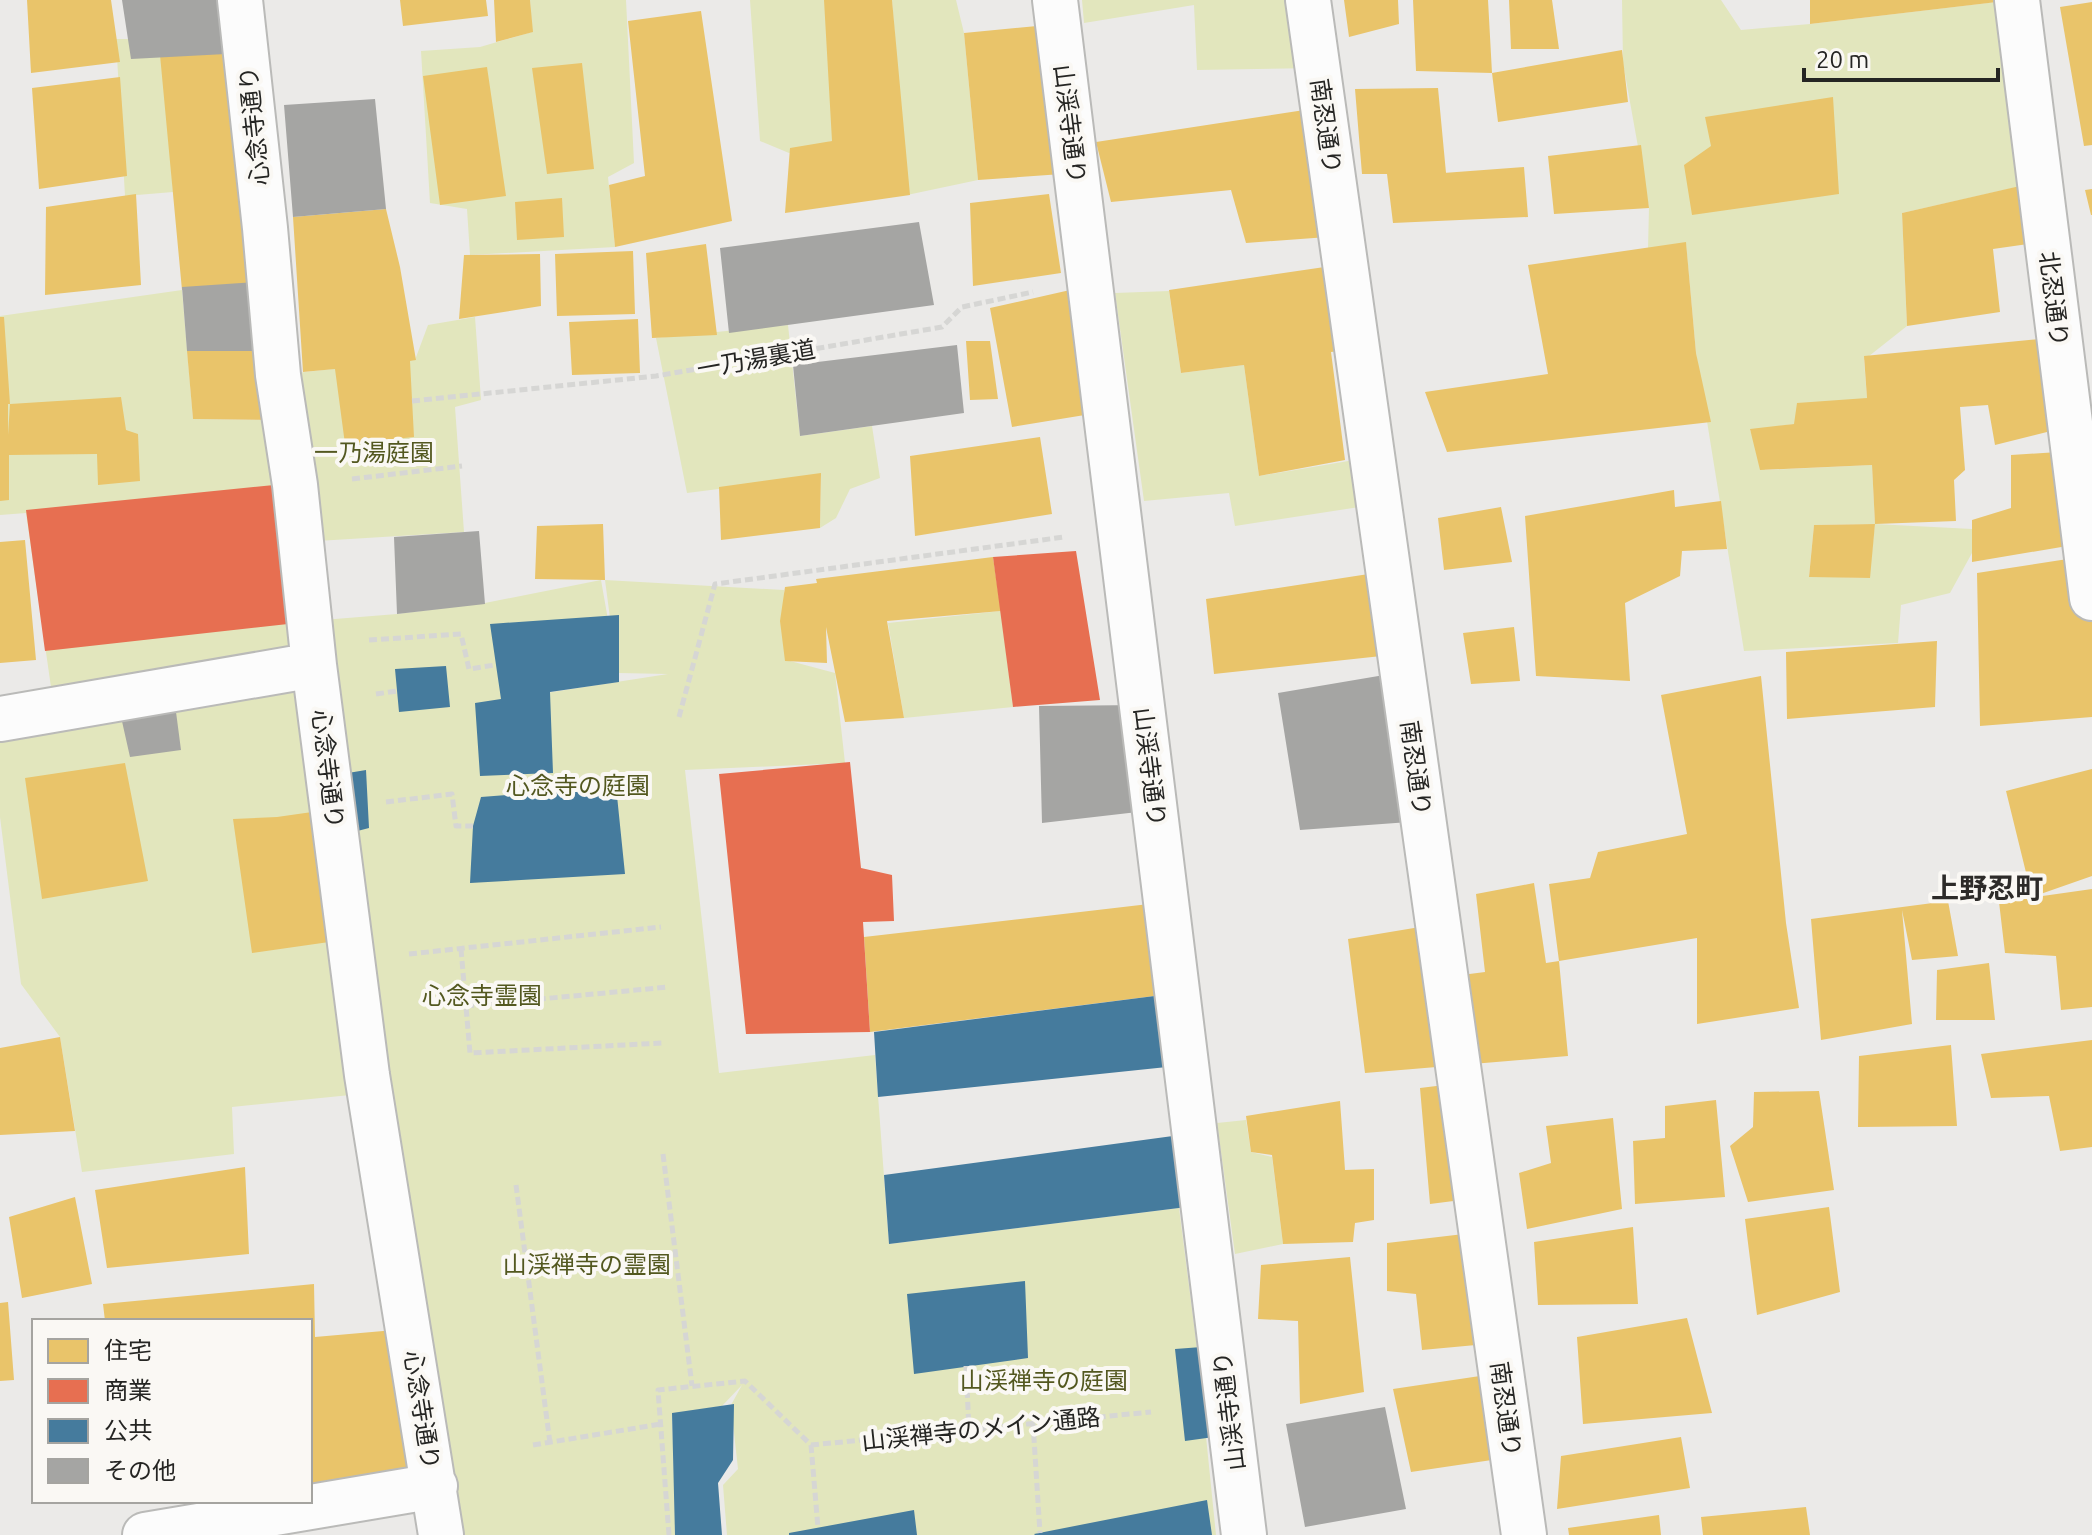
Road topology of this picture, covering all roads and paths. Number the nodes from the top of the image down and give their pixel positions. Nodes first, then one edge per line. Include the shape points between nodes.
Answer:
1 (240, 0) edge
2 (1055, 0) edge
3 (1308, 0) edge
4 (2017, 0) edge
5 (1089, 280) junction
6 (412, 401) dead end
7 (462, 466) dead end
8 (295, 485) junction
9 (1120, 530) junction
10 (2092, 598) edge
11 (313, 655) junction
12 (495, 665) dead end
13 (679, 717) dead end
14 (0, 719) edge
15 (334, 809) junction
16 (473, 826) dead end
17 (661, 927) dead end
18 (461, 949) junction
19 (402, 955) dead end
20 (668, 987) dead end
21 (466, 1006) junction
22 (663, 1043) dead end
23 (663, 1154) dead end
24 (516, 1185) dead end
25 (966, 1366) dead end
26 (692, 1386) junction
27 (1151, 1412) dead end
28 (1033, 1423) junction
29 (661, 1424) junction
30 (969, 1429) junction
31 (550, 1443) junction
32 (533, 1445) dead end
33 (811, 1445) junction
34 (435, 1486) junction
35 (818, 1528) dead end
36 (1040, 1533) dead end
37 (145, 1535) edge
38 (441, 1535) edge
39 (669, 1535) edge
40 (1244, 1535) edge
41 (1524, 1535) edge

1 - 8 street, 心念寺通り via 278,375
2 - 5 street, 山渓寺通り
3 - 41 street, 南忍通り
4 - 10 street, 北忍通り
5 - 6 path, 一乃湯裏道 via 962,307 942,327 656,376
5 - 9 street, 山渓寺通り
7 - 8 path
8 - 11 street, 心念寺通り
9 - 13 path via 715,584
9 - 40 street, 山渓寺通り
11 - 12 path via 461,634 469,669
11 - 14 street
11 - 15 street, 心念寺通り
15 - 16 path via 452,794 456,826
15 - 34 street, 心念寺通り via 367,1075
17 - 18 path
18 - 19 path
18 - 21 path
20 - 21 path
21 - 22 path via 470,1053
23 - 26 path
24 - 31 path
25 - 30 path
26 - 29 path via 658,1390
26 - 33 path via 745,1381
27 - 28 path, 山渓禅寺のメイン通路
28 - 30 path, 山渓禅寺のメイン通路
28 - 36 path
29 - 31 path
29 - 39 path
30 - 33 path, 山渓禅寺のメイン通路
31 - 32 path
33 - 35 path
34 - 37 street
34 - 38 street, 心念寺通り

